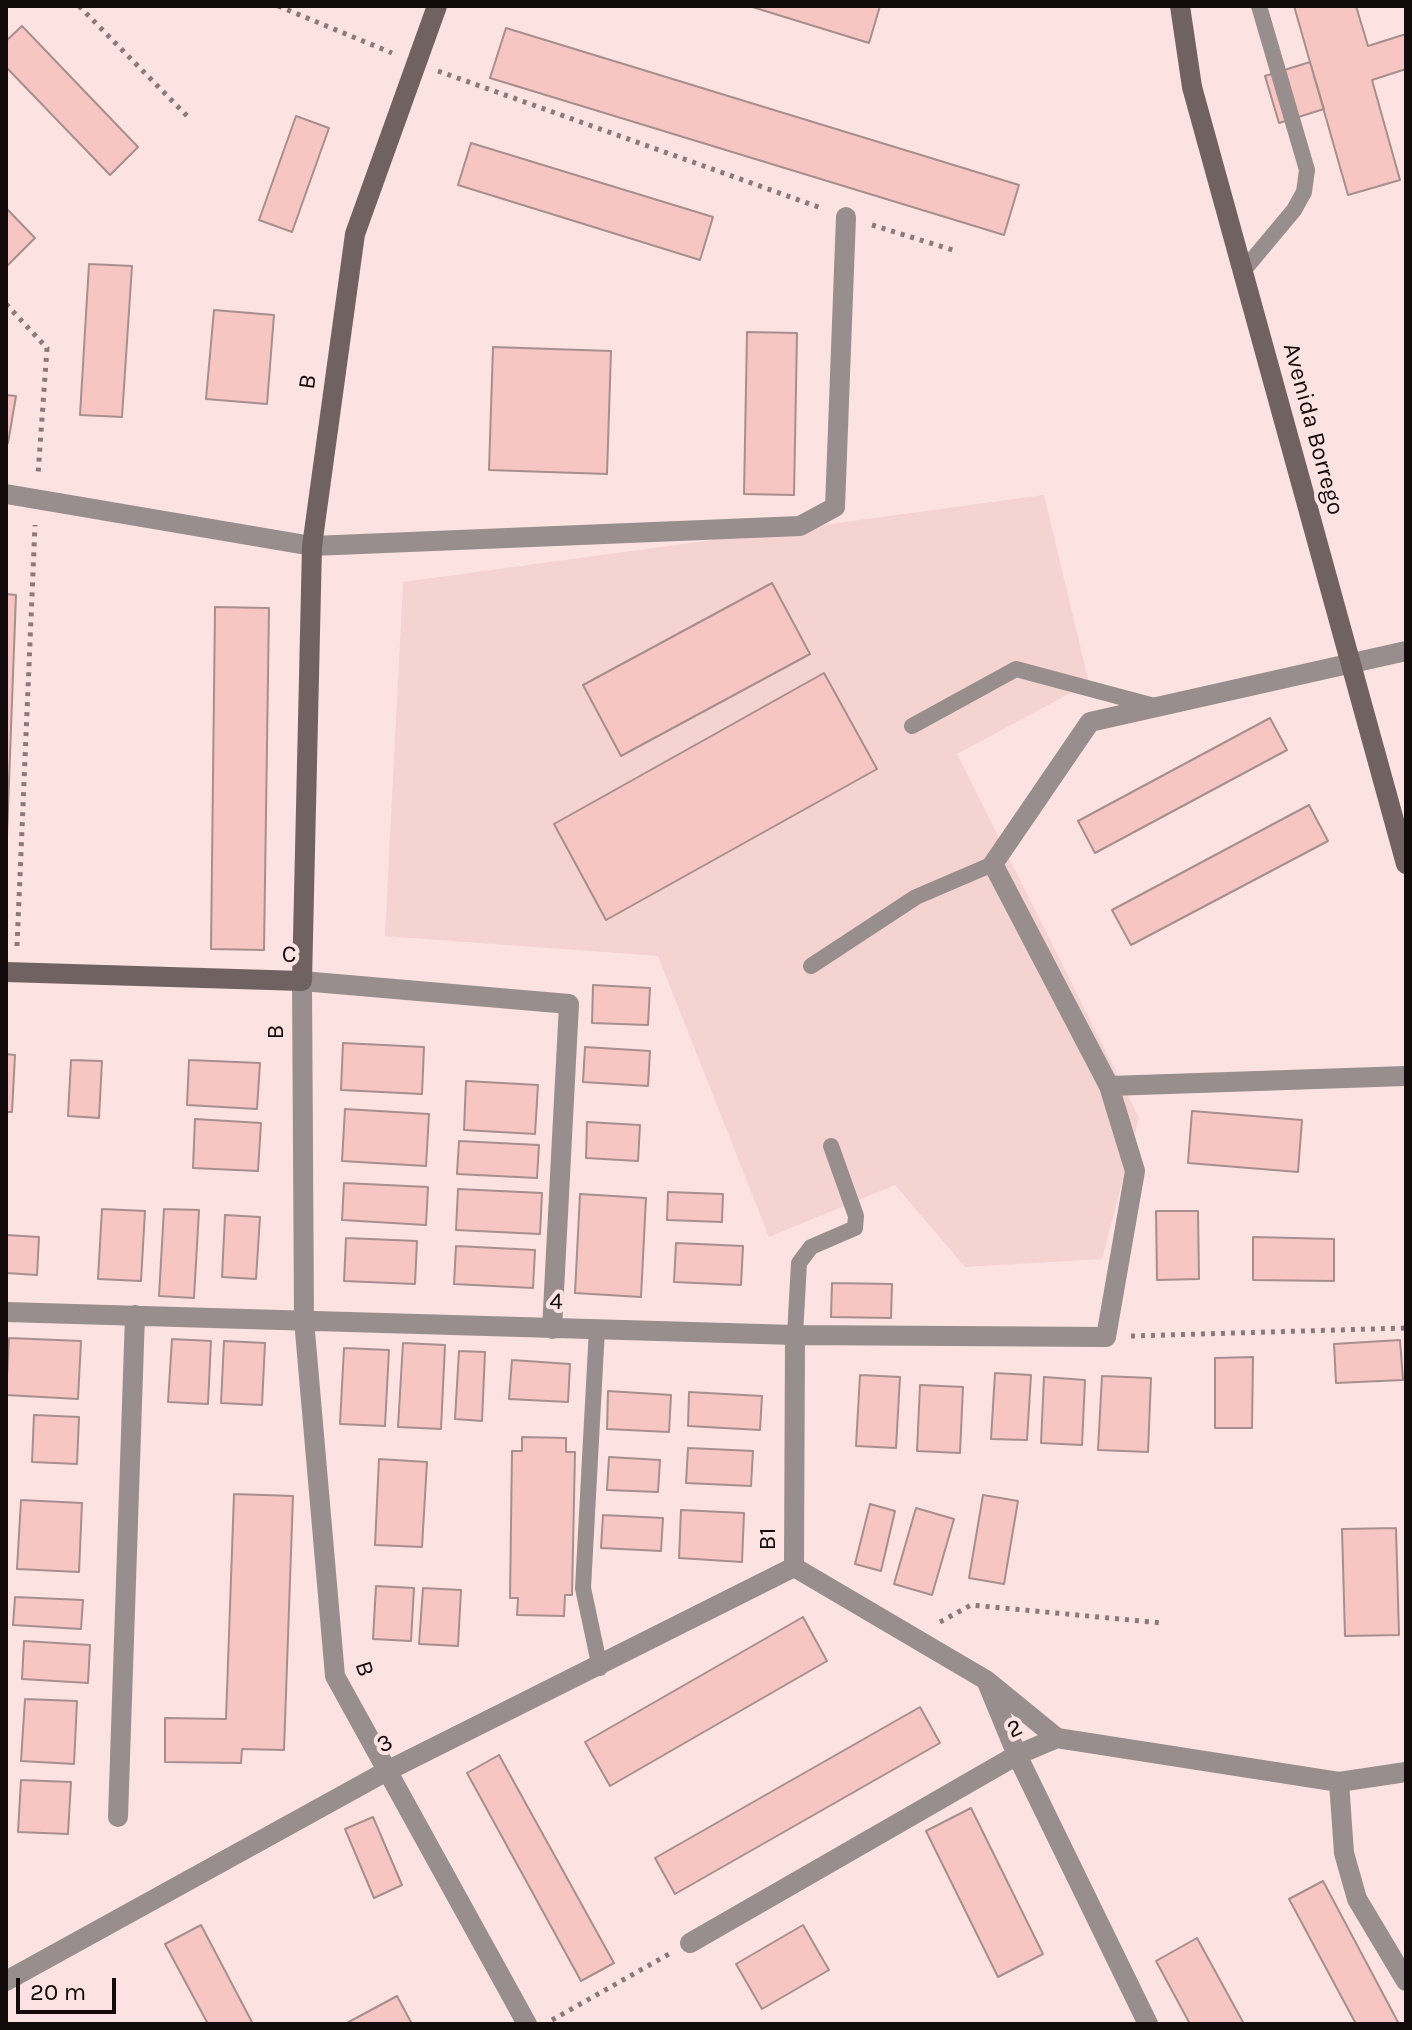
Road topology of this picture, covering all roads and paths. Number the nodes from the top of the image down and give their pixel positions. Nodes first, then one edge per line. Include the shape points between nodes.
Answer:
1 (79, 6) edge
2 (278, 6) edge
3 (437, 6) edge
4 (1180, 6) edge
5 (1259, 6) edge
6 (419, 64) junction
7 (190, 119) dead end
8 (846, 217) junction
9 (956, 251) dead end
10 (1243, 271) junction
11 (6, 304) edge
12 (6, 494) edge
13 (36, 500) junction
14 (312, 546) junction
15 (1406, 651) edge
16 (1351, 665) junction
17 (1159, 707) junction
18 (912, 726) dead end
19 (993, 864) junction
20 (1406, 864) edge
21 (811, 966) dead end
22 (11, 972) edge
23 (302, 981) junction
24 (1406, 1076) edge
25 (1109, 1086) junction
26 (831, 1146) dead end
27 (6, 1312) edge
28 (135, 1315) junction
29 (304, 1320) junction
30 (1406, 1328) edge
31 (552, 1329) junction
32 (597, 1329) junction
33 (795, 1335) junction
34 (1106, 1337) junction
35 (794, 1567) junction
36 (1162, 1623) dead end
37 (912, 1637) junction
38 (600, 1668) junction
39 (986, 1680) junction
40 (1057, 1738) junction
41 (1017, 1755) junction
42 (385, 1772) junction
43 (1406, 1772) edge
44 (1339, 1782) junction
45 (118, 1817) dead end
46 (690, 1943) joint
47 (6, 1981) edge
48 (1406, 1981) edge
49 (527, 2024) edge
50 (544, 2024) edge
51 (1148, 2024) edge

1 - 7 path
2 - 6 path
3 - 6 street, B
4 - 10 street, Avenida Borrego via 1192,87
5 - 10 lane via 1307,170 1294,210
6 - 8 path
6 - 14 street, B via 355,234
8 - 9 path
8 - 14 street via 835,507 800,526
10 - 16 street, Avenida Borrego
11 - 13 path via 47,348
12 - 13 street
13 - 14 street
13 - 22 path
14 - 23 street, B
15 - 16 street
16 - 17 street
16 - 20 street, Avenida Borrego
17 - 18 lane via 1016,669
17 - 19 street via 1090,722
19 - 21 lane via 916,897
19 - 25 street
22 - 23 street, C
23 - 29 street, B
23 - 31 street, C via 569,1004
24 - 25 street
25 - 34 street via 1135,1171
26 - 33 lane via 856,1216 855,1228 811,1247 799,1263
27 - 28 street, 4
28 - 29 street, 4
28 - 45 street
29 - 31 street, 4
29 - 42 street, B via 335,1676
30 - 34 path
31 - 32 street, 4
32 - 33 street, 4
32 - 38 lane via 583,1588
33 - 34 street, 4
33 - 35 street, B1
35 - 37 street, B1
35 - 38 street, 3
36 - 37 path via 971,1605
37 - 39 street, B1
38 - 42 street, 3
39 - 40 street, B1
39 - 41 street
40 - 41 street, 2
40 - 44 street, 2
41 - 46 street, 2
41 - 51 street
42 - 47 street, 3
42 - 49 street, B
43 - 44 street, 2
44 - 48 street via 1344,1853 1357,1899
46 - 50 path

